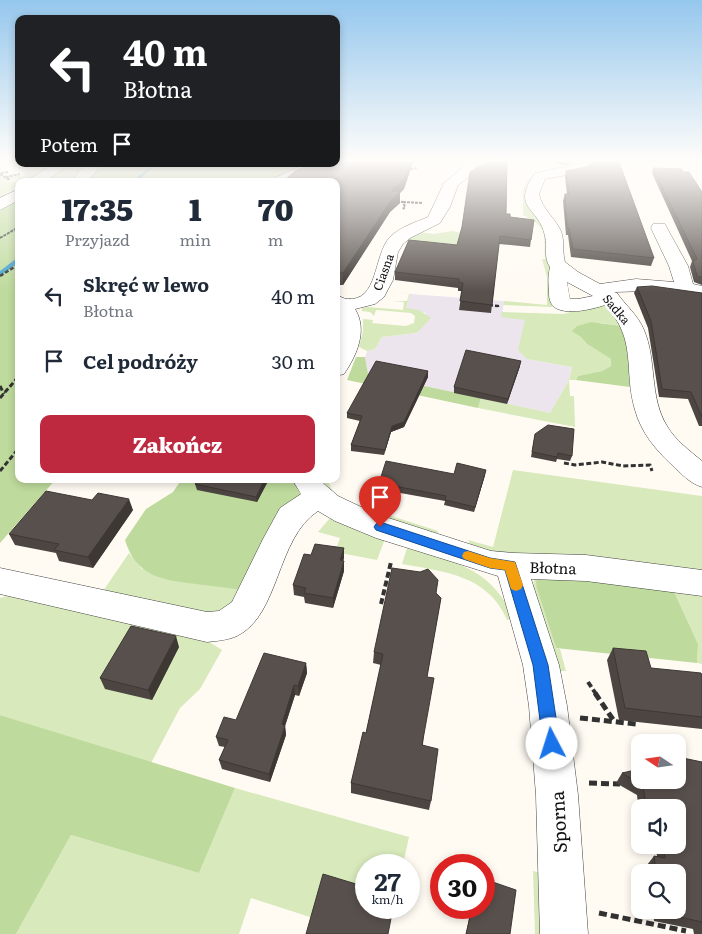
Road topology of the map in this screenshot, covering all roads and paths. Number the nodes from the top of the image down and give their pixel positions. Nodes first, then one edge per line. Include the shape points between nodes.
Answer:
1 (404, 206) edge
2 (443, 206) edge
3 (534, 206) edge
4 (403, 209) dead end
5 (659, 228) dead end
6 (15, 229) edge
7 (0, 238) edge
8 (15, 267) edge
9 (559, 267) junction
10 (0, 276) edge
11 (683, 288) junction
12 (702, 292) edge
13 (605, 294) junction
14 (340, 304) edge
15 (482, 304) edge
16 (340, 305) edge
17 (498, 308) dead end
18 (340, 359) edge
19 (15, 381) edge
20 (0, 386) edge
21 (4, 394) junction
22 (0, 398) edge
23 (15, 453) edge
24 (564, 463) dead end
25 (0, 471) edge
26 (652, 471) dead end
27 (702, 477) edge
28 (313, 488) edge
29 (391, 562) dead end
30 (511, 566) junction
31 (0, 581) edge
32 (702, 583) edge
33 (381, 604) dead end
34 (588, 682) dead end
35 (572, 718) dead end
36 (614, 722) junction
37 (636, 724) edge
38 (582, 783) dead end
39 (625, 785) edge
40 (578, 922) edge
41 (686, 931) edge

1 - 4 path
2 - 14 street, Ciasna via 434,220 396,241 389,252 377,292 368,300
3 - 9 street via 553,232
5 - 11 street via 680,272
6 - 7 path
8 - 10 path
9 - 13 street, Sadka
9 - 13 street via 560,302 580,305
11 - 12 street
11 - 13 street via 615,285
13 - 27 street, Sadka via 629,321 634,332 646,407 652,424
15 - 17 path
16 - 18 street via 349,317 351,332
19 - 21 path
20 - 21 path
21 - 22 path
23 - 25 path
24 - 26 path via 650,465
28 - 30 street, Błotna via 342,511 365,522 490,563
28 - 31 street via 306,504 291,516 278,539 244,612 226,625 207,627
29 - 33 path
30 - 32 street, Błotna via 586,568
30 - 40 street, Sporna via 541,665 557,795
34 - 36 path
35 - 36 path
36 - 37 path
38 - 39 path
40 - 41 path

